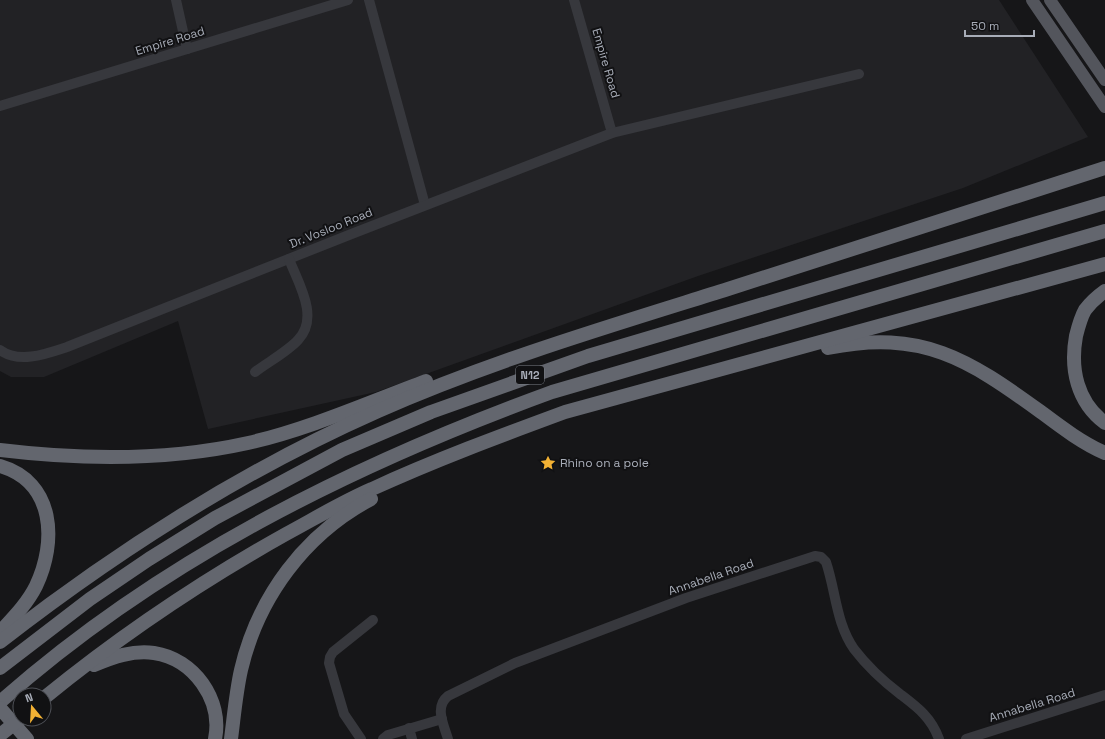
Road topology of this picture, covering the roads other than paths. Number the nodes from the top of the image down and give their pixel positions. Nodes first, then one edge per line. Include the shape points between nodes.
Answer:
1 (176, 0) edge
2 (348, 0) edge
3 (369, 0) edge
4 (574, 0) edge
5 (1032, 0) edge
6 (1050, 0) edge
7 (187, 49) junction
8 (859, 74) dead end
9 (1105, 80) edge
10 (0, 106) edge
11 (1105, 107) edge
12 (612, 133) junction
13 (1105, 159) edge
14 (1105, 168) edge
15 (1105, 203) edge
16 (425, 205) junction
17 (978, 209) junction
18 (1105, 231) edge
19 (289, 259) junction
20 (1105, 264) edge
21 (1105, 291) edge
22 (576, 337) junction
23 (0, 350) edge
24 (725, 368) junction
25 (255, 372) dead end
26 (1105, 423) edge
27 (478, 443) junction
28 (0, 450) edge
29 (1105, 453) edge
30 (0, 466) edge
31 (373, 620) dead end
32 (0, 632) edge
33 (0, 642) edge
34 (4, 665) edge
35 (73, 675) junction
36 (52, 692) edge
37 (1105, 695) edge
38 (0, 702) edge
39 (3, 712) edge
40 (442, 719) junction
41 (12, 725) edge
42 (409, 728) junction
43 (0, 736) edge
44 (385, 738) edge
45 (3, 739) edge
46 (27, 739) edge
47 (37, 739) edge
48 (215, 739) edge
49 (231, 739) edge
50 (361, 739) edge
51 (412, 739) edge
52 (448, 739) edge
53 (939, 739) edge
54 (966, 739) edge

1 - 7 street
2 - 7 street, Empire Road
3 - 16 street
4 - 12 street, Empire Road
5 - 11 main road
6 - 9 main road
7 - 10 street, Empire Road
8 - 12 street, Dr. Vosloo Road
12 - 16 street, Dr. Vosloo Road
13 - 17 highway
14 - 17 highway
15 - 34 highway, N12 via 588,356 431,412 342,450 215,518 90,599
16 - 19 street, Dr. Vosloo Road
17 - 22 highway
18 - 38 highway, N12 via 559,390 469,423 385,458 228,538 120,607
19 - 23 street, Dr. Vosloo Road via 67,348 43,355 15,357
19 - 25 street via 305,299 307,322 298,340
20 - 24 highway
21 - 26 highway via 1085,311 1077,330 1074,350 1077,383 1083,399
22 - 28 highway via 556,339 522,349 282,434 248,443 183,454 141,456 58,455
22 - 33 highway via 479,371 378,411 245,477 120,553
24 - 27 highway via 565,412
24 - 29 highway via 844,345 878,342 914,345 949,355 982,370 1084,442
27 - 35 highway via 371,489 233,564 153,615
27 - 49 highway via 345,514 318,535 301,554 270,596 250,640 241,670
30 - 32 highway via 18,474 33,485 39,494 48,523 48,545 43,568 35,587 26,603
31 - 50 street via 330,657 329,663 344,714
35 - 36 highway
35 - 48 highway via 111,658 132,653 155,653 166,656 194,674 207,689 217,719
37 - 54 street, Annabella Road
39 - 46 highway
39 - 47 highway
40 - 42 street
40 - 52 street, Annabella Road
40 - 53 street, Annabella Road via 440,706 448,696 515,663 686,598 815,556 826,562 842,625 854,649 881,678 923,712
41 - 43 highway
42 - 44 street
42 - 51 street
43 - 45 highway

